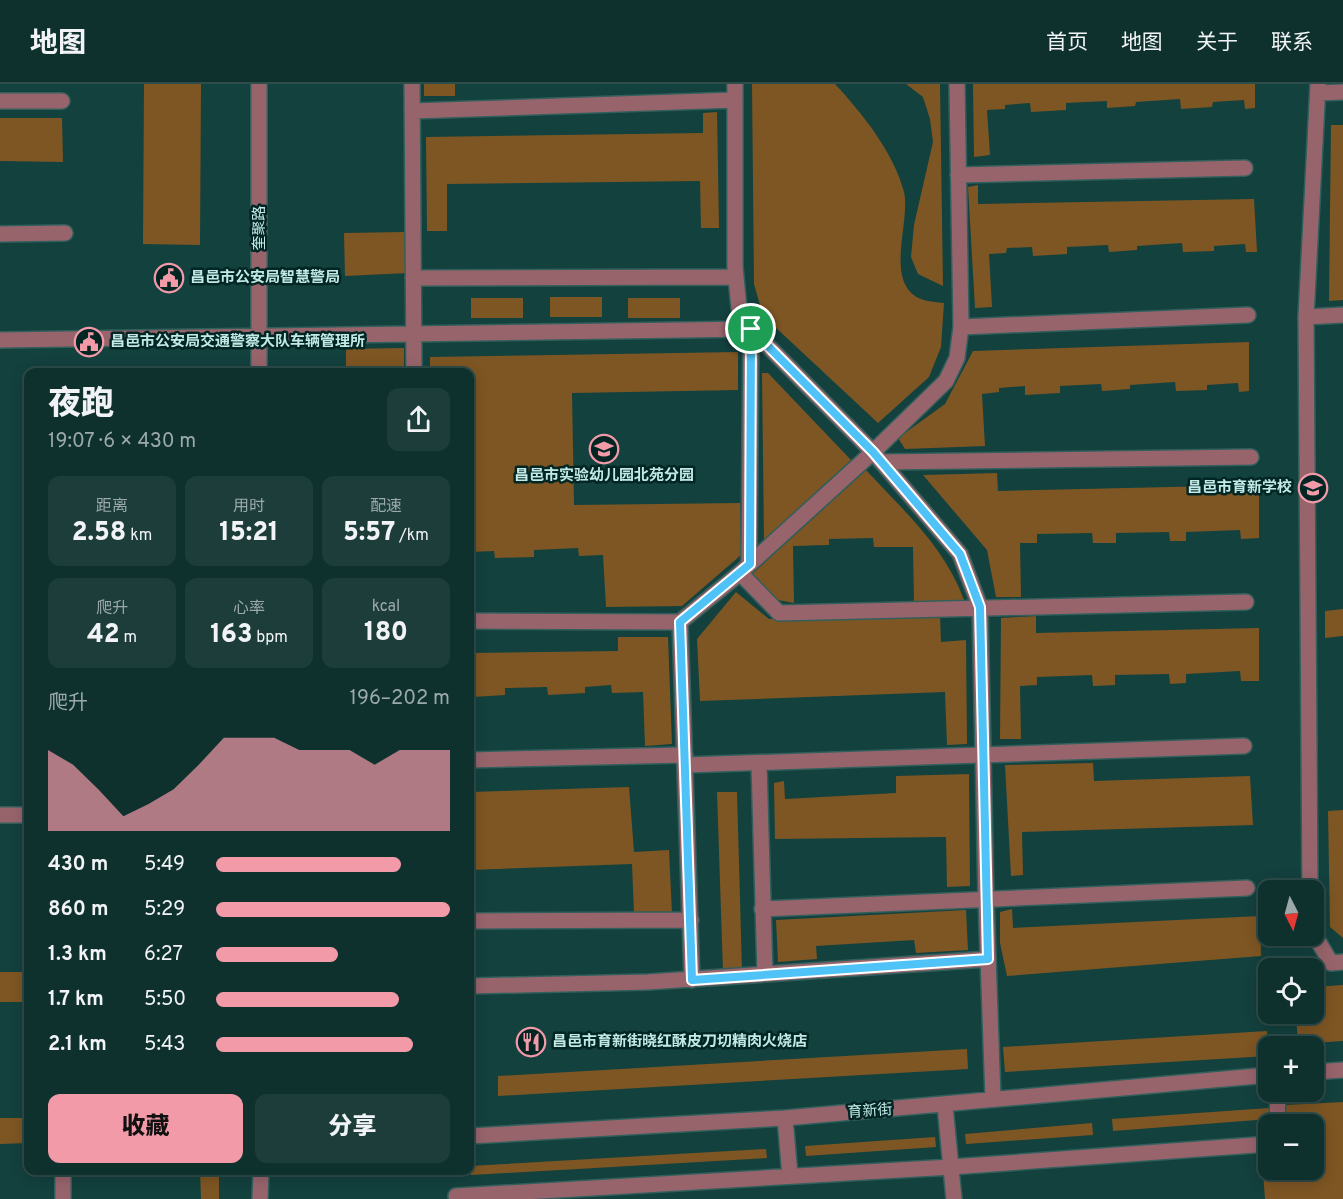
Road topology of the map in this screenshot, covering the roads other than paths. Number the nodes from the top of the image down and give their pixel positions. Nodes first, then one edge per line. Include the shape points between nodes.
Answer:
1 (259, 84) edge
2 (412, 84) edge
3 (957, 84) edge
4 (1318, 89) edge
5 (735, 92) edge
6 (1343, 92) edge
7 (0, 101) edge
8 (62, 101) dead end
9 (412, 111) junction
10 (1245, 168) dead end
11 (958, 175) junction
12 (65, 233) dead end
13 (0, 234) edge
14 (736, 277) junction
15 (413, 278) junction
16 (1248, 315) dead end
17 (1343, 315) edge
18 (1306, 317) junction
19 (961, 327) junction
20 (751, 329) junction
21 (414, 333) junction
22 (259, 337) junction
23 (0, 340) edge
24 (259, 368) edge
25 (414, 368) edge
26 (878, 457) junction
27 (1251, 457) dead end
28 (745, 569) junction
29 (1246, 602) dead end
30 (980, 607) junction
31 (474, 621) edge
32 (680, 622) junction
33 (1244, 746) dead end
34 (984, 757) junction
35 (474, 760) edge
36 (685, 760) junction
37 (759, 764) junction
38 (0, 815) edge
39 (24, 815) edge
40 (1311, 880) edge
41 (1247, 888) dead end
42 (986, 899) junction
43 (762, 909) junction
44 (691, 920) junction
45 (474, 921) edge
46 (1321, 946) edge
47 (988, 959) junction
48 (1343, 962) edge
49 (765, 974) junction
50 (692, 980) junction
51 (474, 986) edge
52 (1343, 1070) edge
53 (1324, 1071) edge
54 (1258, 1077) edge
55 (993, 1099) junction
56 (945, 1106) junction
57 (785, 1118) junction
58 (474, 1136) edge
59 (1258, 1144) edge
60 (951, 1167) junction
61 (63, 1175) edge
62 (261, 1175) edge
63 (790, 1176) junction
64 (456, 1196) dead end
65 (63, 1199) edge
66 (260, 1199) edge
67 (954, 1199) edge

1 - 22 street, 奎聚路
2 - 9 street
3 - 11 street
4 - 6 street
4 - 18 street
5 - 9 street
5 - 14 street
7 - 8 street
9 - 15 street
10 - 11 street
11 - 19 street
12 - 13 street
14 - 15 street
14 - 20 street via 739,308
15 - 21 street
16 - 19 street
17 - 18 street
18 - 40 street
19 - 26 street via 957,358 946,381
20 - 21 street
20 - 26 street
20 - 28 street
21 - 22 street
21 - 25 street
22 - 23 street
22 - 24 street, 奎聚路
26 - 27 street
26 - 28 street
26 - 30 street via 960,554
28 - 30 street via 780,613
28 - 32 street
29 - 30 street
30 - 34 street
31 - 32 street
32 - 36 street
33 - 34 street
34 - 37 street
34 - 42 street
35 - 36 street
36 - 37 street
36 - 44 street
37 - 43 street
38 - 39 street
41 - 42 street
42 - 43 street
42 - 47 street
43 - 49 street
44 - 45 street
44 - 50 street
46 - 48 street via 1331,963
47 - 49 street
47 - 55 street
49 - 50 street
50 - 51 street
52 - 53 street
54 - 55 street, 育新街
55 - 56 street, 育新街
56 - 57 street, 育新街
56 - 60 street
57 - 58 street, 育新街
57 - 63 street
59 - 60 street
60 - 63 street
60 - 67 street
61 - 65 street
62 - 66 street
63 - 64 street

